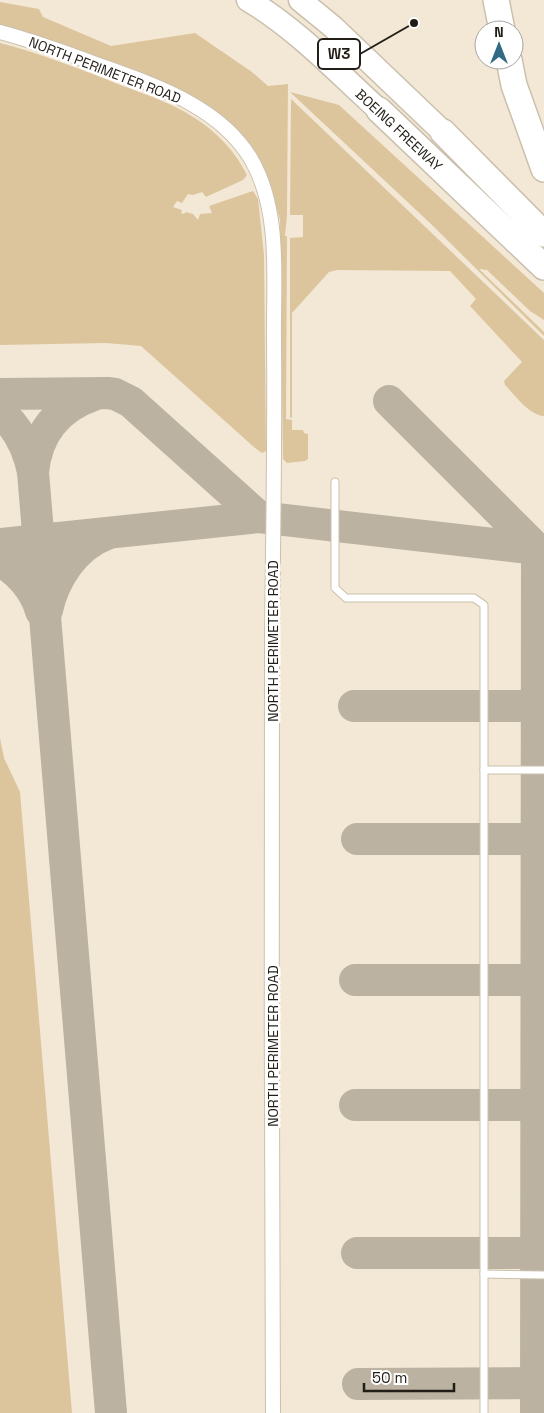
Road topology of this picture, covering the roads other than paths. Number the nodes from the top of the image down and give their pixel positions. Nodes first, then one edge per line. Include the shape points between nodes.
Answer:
1 (248, 0) edge
2 (300, 0) edge
3 (496, 0) edge
4 (500, 20) edge
5 (0, 32) edge
6 (511, 70) edge
7 (379, 110) joint
8 (443, 132) joint
9 (544, 169) edge
10 (544, 234) edge
11 (544, 267) edge
12 (336, 482) dead end
13 (484, 770) junction
14 (544, 770) edge
15 (484, 1274) junction
16 (544, 1275) edge
17 (273, 1413) edge
18 (484, 1413) edge

1 - 7 highway, BOEING FREEWAY via 299,36
2 - 8 highway, BOEING FREEWAY via 333,27
3 - 4 highway
5 - 17 street, NORTH PERIMETER ROAD via 118,72 181,98 212,117 240,143 252,161 267,204 272,244 275,462 272,638
6 - 9 highway
7 - 11 highway, BOEING FREEWAY
8 - 10 highway, BOEING FREEWAY
12 - 13 lane via 336,588 346,598 474,598 484,605
13 - 14 lane
13 - 15 lane
15 - 16 lane
15 - 18 lane

